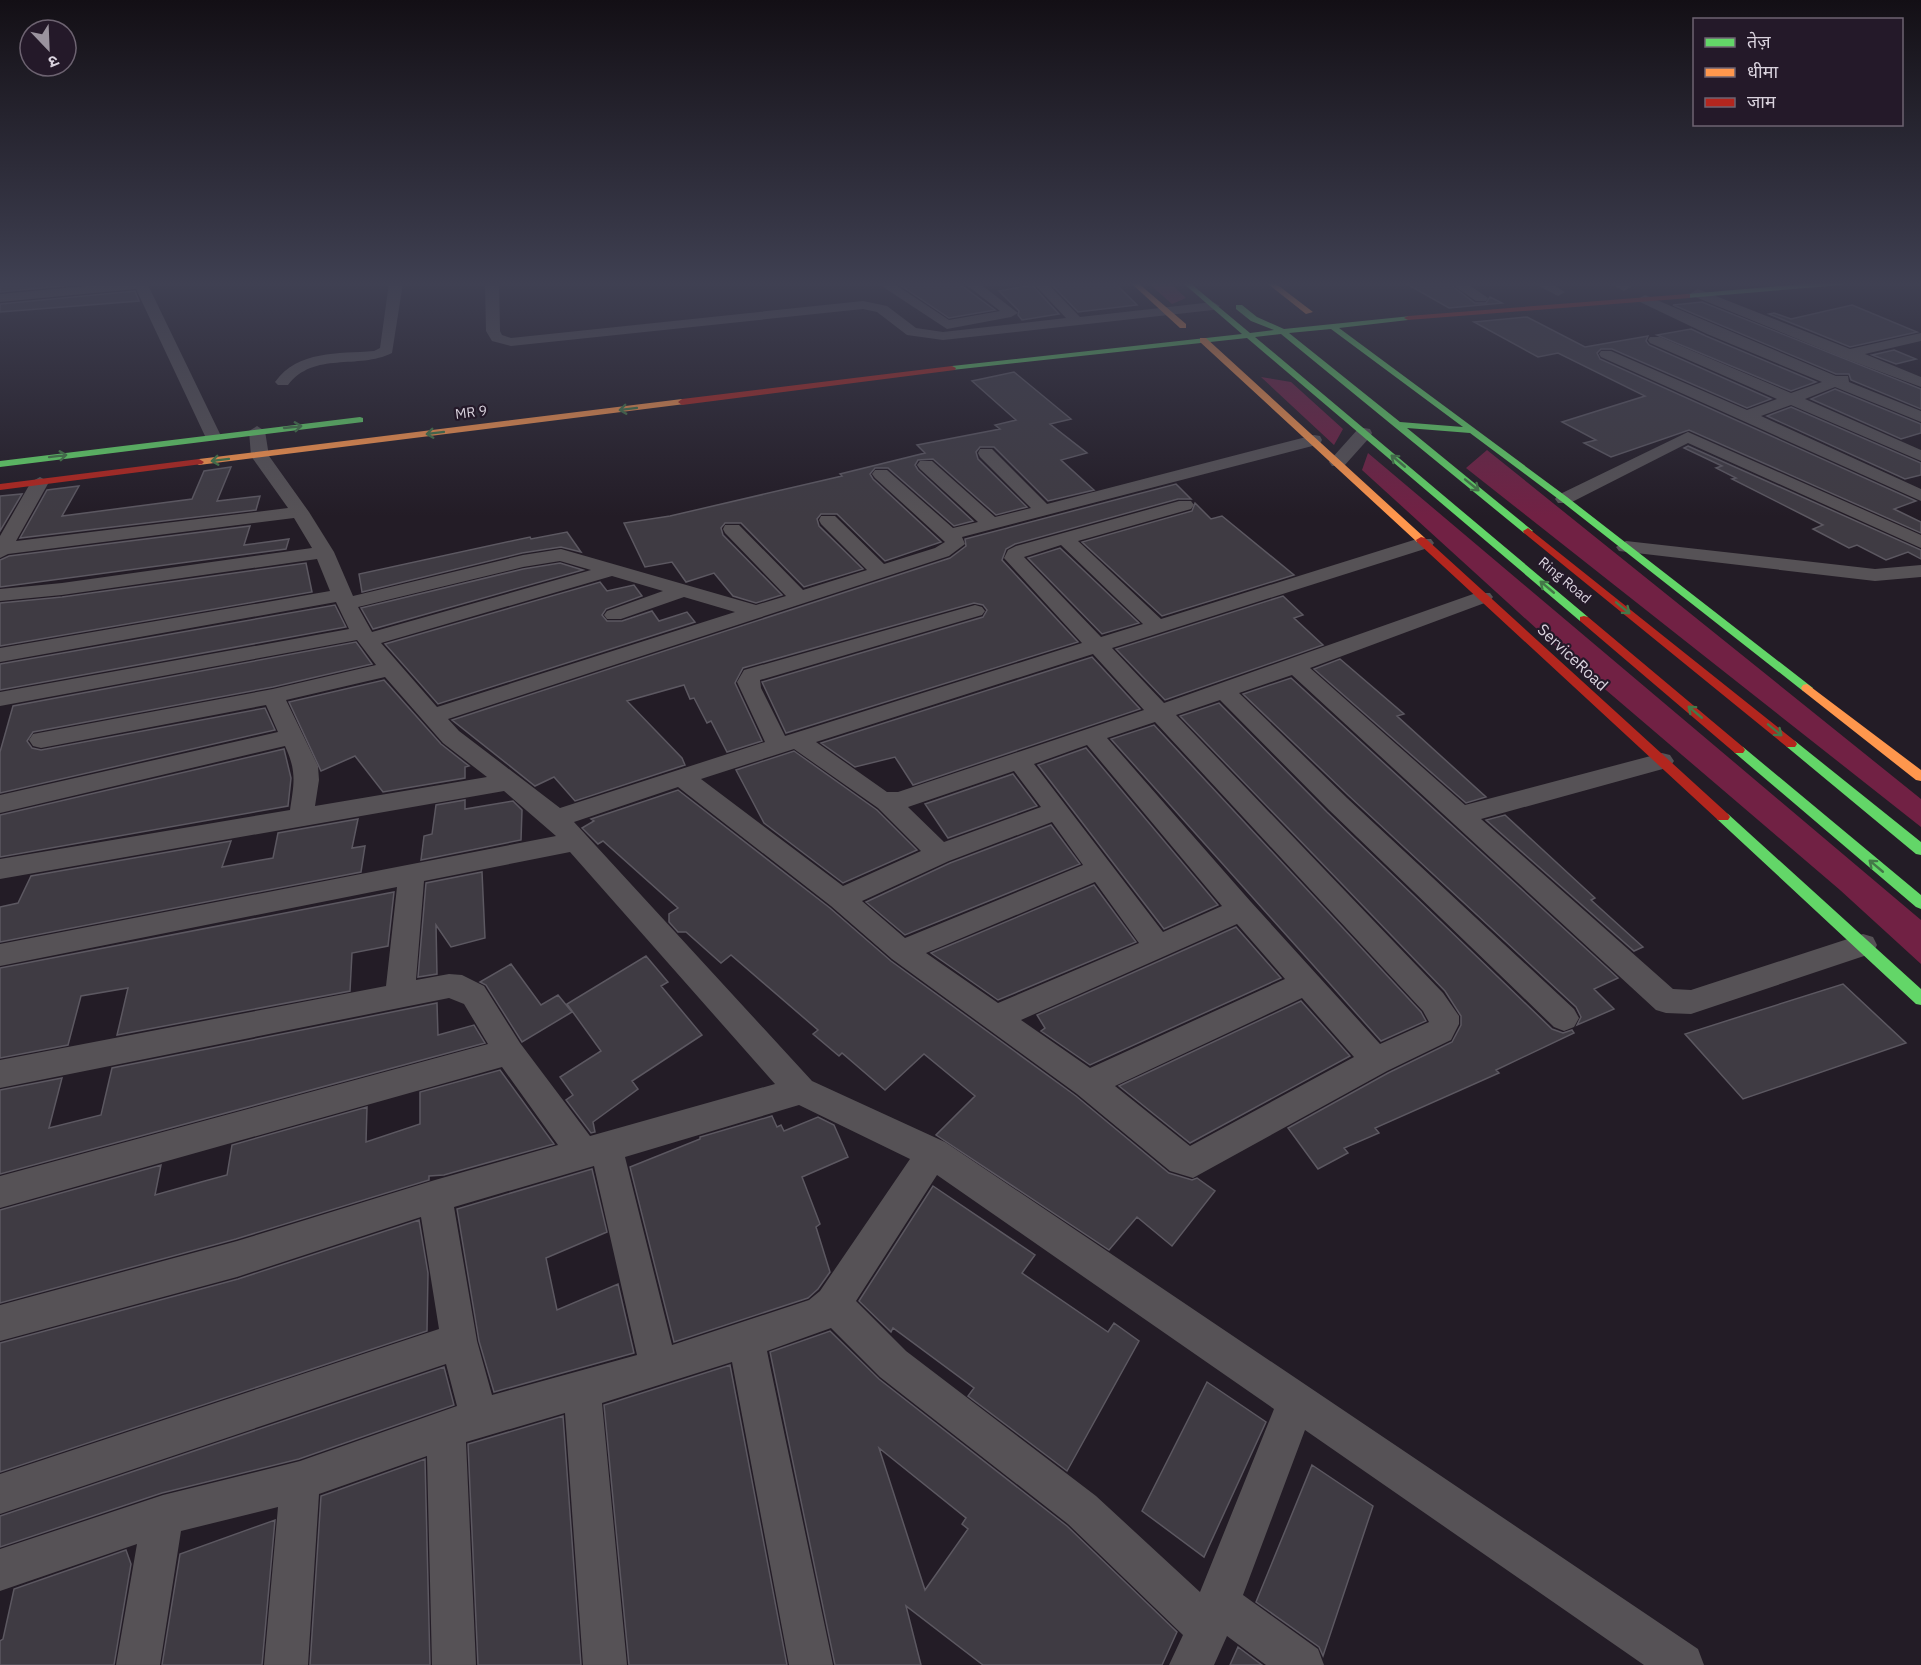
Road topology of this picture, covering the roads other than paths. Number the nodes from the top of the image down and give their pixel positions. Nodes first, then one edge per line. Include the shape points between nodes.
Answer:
1 (177, 361) edge
2 (330, 361) edge
3 (1007, 361) edge
4 (1226, 361) edge
5 (1279, 361) edge
6 (1319, 361) edge
7 (1379, 361) edge
8 (1621, 361) edge
9 (1703, 361) edge
10 (1786, 361) edge
11 (1864, 361) edge
12 (1880, 367) junction
13 (1836, 381) junction
14 (283, 382) dead end
15 (1921, 382) edge
16 (1791, 399) junction
17 (1747, 416) junction
18 (1921, 417) edge
19 (375, 418) dead end
20 (1399, 425) junction
21 (1364, 432) junction
22 (1477, 434) junction
23 (213, 436) junction
24 (1314, 440) junction
25 (259, 443) junction
26 (1449, 452) junction
27 (986, 453) dead end
28 (1921, 456) edge
29 (1338, 462) junction
30 (0, 464) edge
31 (926, 465) dead end
32 (881, 474) dead end
33 (40, 482) junction
34 (0, 487) edge
35 (1921, 496) edge
36 (1564, 499) junction
37 (1185, 505) dead end
38 (1042, 509) junction
39 (300, 512) junction
40 (828, 520) dead end
41 (991, 524) junction
42 (732, 529) dead end
43 (949, 535) junction
44 (1065, 539) junction
45 (1921, 542) edge
46 (1424, 543) junction
47 (1626, 547) junction
48 (1, 550) edge
49 (324, 552) junction
50 (612, 570) junction
51 (1921, 571) edge
52 (880, 572) junction
53 (684, 590) junction
54 (0, 595) edge
55 (798, 597) junction
56 (1483, 597) junction
57 (345, 599) junction
58 (975, 610) dead end
59 (758, 612) junction
60 (614, 615) dead end
61 (1156, 626) junction
62 (365, 637) junction
63 (1095, 646) junction
64 (0, 656) edge
65 (1295, 666) junction
66 (390, 669) junction
67 (1224, 691) junction
68 (273, 696) junction
69 (0, 699) edge
70 (1161, 712) junction
71 (434, 716) junction
72 (1092, 736) junction
73 (291, 737) junction
74 (42, 740) dead end
75 (788, 743) junction
76 (1019, 761) junction
77 (1662, 761) junction
78 (681, 777) junction
79 (1921, 777) edge
80 (510, 782) junction
81 (887, 802) junction
82 (0, 804) edge
83 (1058, 810) junction
84 (1459, 816) junction
85 (301, 817) junction
86 (567, 830) junction
87 (1921, 850) edge
88 (940, 854) junction
89 (0, 869) edge
90 (1098, 870) junction
91 (411, 875) junction
92 (841, 899) junction
93 (1921, 903) edge
94 (1241, 910) junction
95 (1863, 945) junction
96 (1158, 947) junction
97 (902, 951) junction
98 (0, 955) edge
99 (1305, 983) junction
100 (400, 996) junction
101 (1921, 999) edge
102 (995, 1018) junction
103 (1564, 1018) dead end
104 (509, 1052) junction
105 (1376, 1061) junction
106 (0, 1074) edge
107 (1088, 1084) junction
108 (801, 1091) junction
109 (595, 1151) junction
110 (933, 1153) junction
111 (0, 1192) edge
112 (435, 1196) junction
113 (833, 1304) junction
114 (0, 1323) edge
115 (459, 1341) junction
116 (746, 1341) junction
117 (659, 1368) junction
118 (582, 1390) junction
119 (1296, 1402) junction
120 (462, 1424) junction
121 (300, 1481) junction
122 (0, 1494) edge
123 (163, 1515) junction
124 (1, 1574) edge
125 (1213, 1616) junction
126 (138, 1665) edge
127 (286, 1665) edge
128 (454, 1665) edge
129 (605, 1665) edge
130 (811, 1665) edge
131 (1191, 1665) edge
132 (1302, 1665) edge
133 (1682, 1665) edge

1 - 23 street
2 - 14 street via 303,364 288,372
3 -> 25 street, MR 9
4 - 24 street, ServiceRoad
5 - 21 street, Ring Road
6 - 20 street, Ring Road
7 - 22 street
8 - 17 street
9 - 16 street
10 - 13 street
11 - 12 street
12 - 13 street
12 - 15 street
13 - 16 street
13 - 18 street
16 - 17 street
16 - 28 street
17 - 35 street
25 -> 19 street, MR 9
20 - 22 street
20 - 26 street, Ring Road
21 - 29 street
93 -> 21 street, Ring Road
22 - 26 street
22 - 36 street
23 - 25 street, MR 9
30 -> 23 street, MR 9
24 - 29 street, ServiceRoad
24 - 38 street
25 -> 33 street, MR 9
25 - 39 street
26 -> 87 street, Ring Road
27 - 38 street
29 - 46 street, ServiceRoad
31 - 41 street
32 - 43 street
33 - 34 street, MR 9
33 - 48 street
36 - 45 street via 1688,437
36 - 47 street
37 - 44 street
38 - 41 street
39 - 48 street
39 - 49 street
40 - 52 street
41 - 43 street
42 - 55 street
43 - 52 street via 955,544 950,549
44 - 61 street
44 - 63 street via 1018,552 1014,558
46 - 56 street, ServiceRoad
46 - 61 street
47 - 51 street via 1875,575
47 - 79 street
49 - 54 street
49 - 57 street
50 - 53 street
50 - 57 street via 575,558 551,556
50 - 62 street
52 - 55 street
53 - 59 street
53 - 60 street
55 - 59 street
56 - 65 street
56 - 77 street, ServiceRoad
57 - 62 street
57 - 64 street
58 - 75 street via 752,675 750,688
59 - 71 street
61 - 63 street
62 - 66 street
62 - 69 street
63 - 70 street
63 - 75 street
65 - 67 street
65 - 84 street
66 - 68 street
66 - 71 street
67 - 70 street
67 - 103 street
68 - 73 street
68 - 74 street
70 - 72 street
70 - 105 street via 1444,1016 1440,1031
71 - 80 street via 451,737
72 - 76 street
72 - 94 street
73 - 82 street
73 - 85 street via 306,766
75 - 78 street
75 - 81 street
76 - 81 street via 906,800
76 - 83 street
77 - 84 street
77 - 95 street, ServiceRoad
78 - 86 street
78 - 92 street
80 - 85 street
80 - 86 street
81 - 88 street
83 - 88 street
83 - 90 street
84 - 95 street via 1666,1001 1691,1002
85 - 89 street
86 - 91 street
86 - 108 street
88 - 92 street
90 - 96 street
90 - 97 street
91 - 98 street
91 - 100 street
92 - 97 street
94 - 96 street
94 - 99 street
95 - 101 street, ServiceRoad
96 - 102 street
97 - 102 street
99 - 105 street
99 - 107 street
100 - 104 street via 462,987 474,995
100 - 106 street
102 - 107 street
104 - 109 street
104 - 111 street
105 - 107 street via 1193,1162 1173,1154
108 - 109 street
108 - 110 street
109 - 112 street
109 - 117 street via 624,1214
110 - 113 street
110 - 119 street
112 - 114 street via 237,1259
112 - 115 street
113 - 116 street via 819,1315
113 - 125 street via 893,1364
115 - 120 street
115 - 122 street
116 - 117 street
116 - 130 street
117 - 118 street
118 - 120 street
118 - 129 street
119 - 125 street
119 - 133 street
120 - 121 street
120 - 128 street
121 - 123 street
121 - 127 street
123 - 124 street
123 - 126 street
125 - 131 street
125 - 132 street

